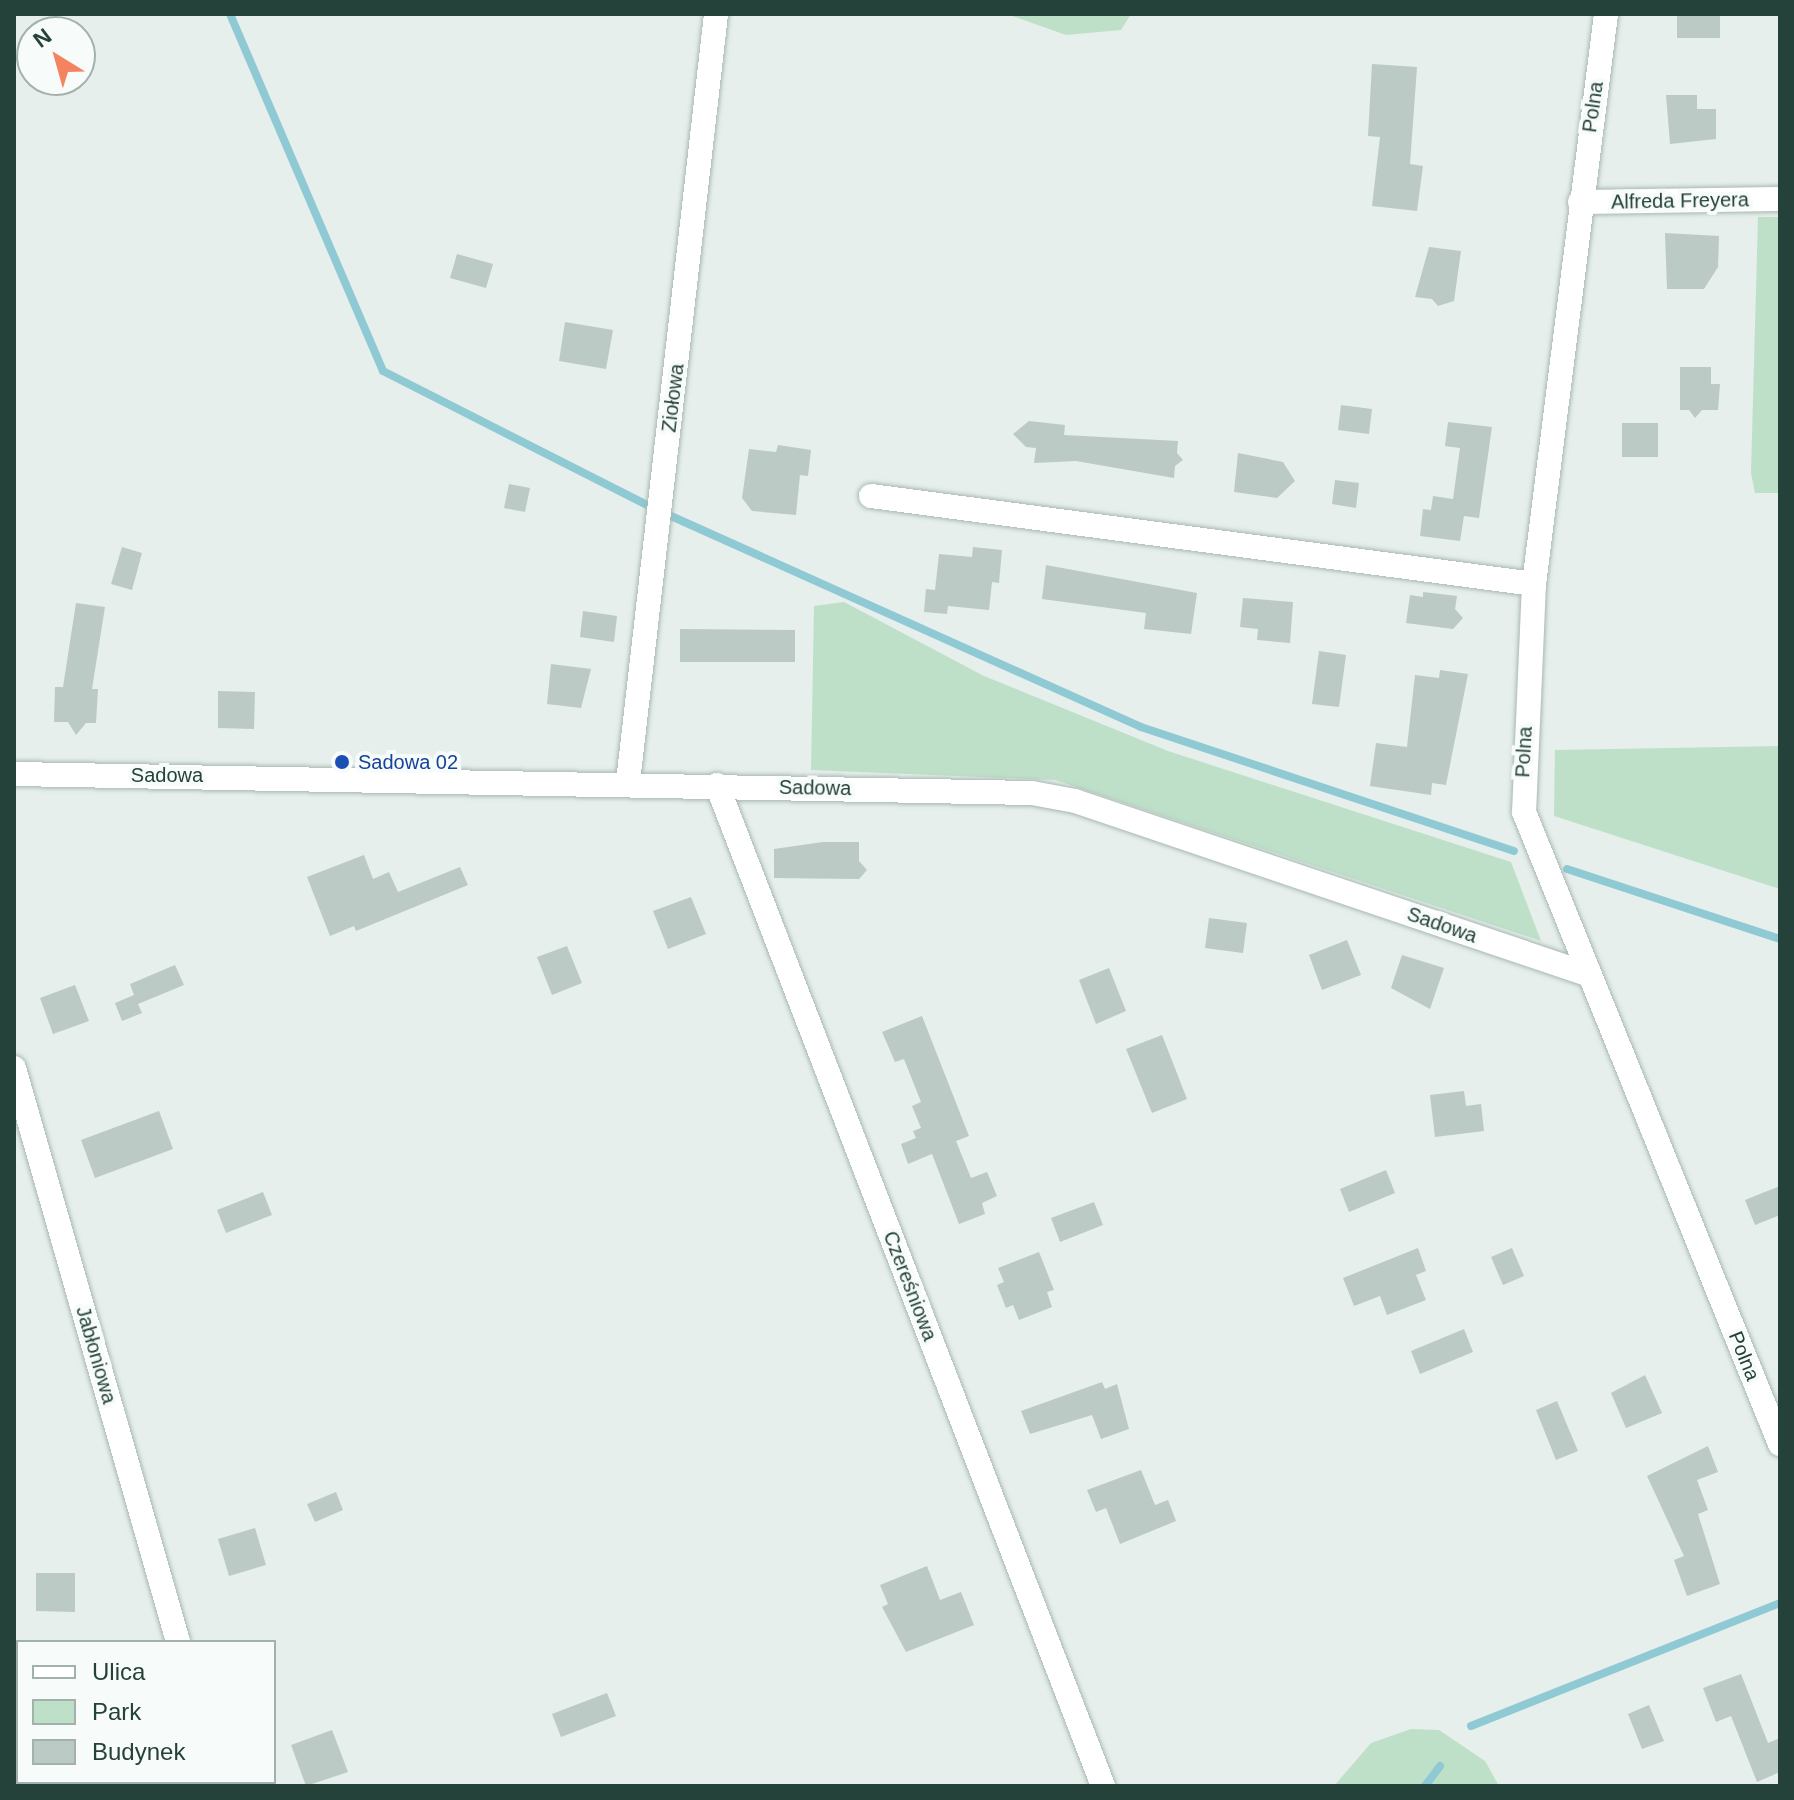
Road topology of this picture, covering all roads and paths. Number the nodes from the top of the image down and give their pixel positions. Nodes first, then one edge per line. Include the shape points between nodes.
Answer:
1 (716, 14) edge
2 (1606, 14) edge
3 (1780, 199) edge
4 (1580, 202) junction
5 (871, 496) dead end
6 (1534, 584) junction
7 (14, 774) edge
8 (628, 782) junction
9 (717, 785) junction
10 (1587, 974) junction
11 (14, 1068) edge
12 (1780, 1444) edge
13 (177, 1640) edge
14 (1103, 1786) edge

1 - 8 street, Ziołowa
2 - 4 street, Polna
3 - 4 street, Alfreda Freyera
4 - 6 street, Polna
5 - 6 street
6 - 10 street, Polna via 1524,812
7 - 8 street, Sadowa
8 - 9 street, Sadowa
9 - 10 street, Sadowa via 1032,793 1075,801
9 - 14 street, Czereśniowa
10 - 12 street, Polna
11 - 13 street, Jabłoniowa

